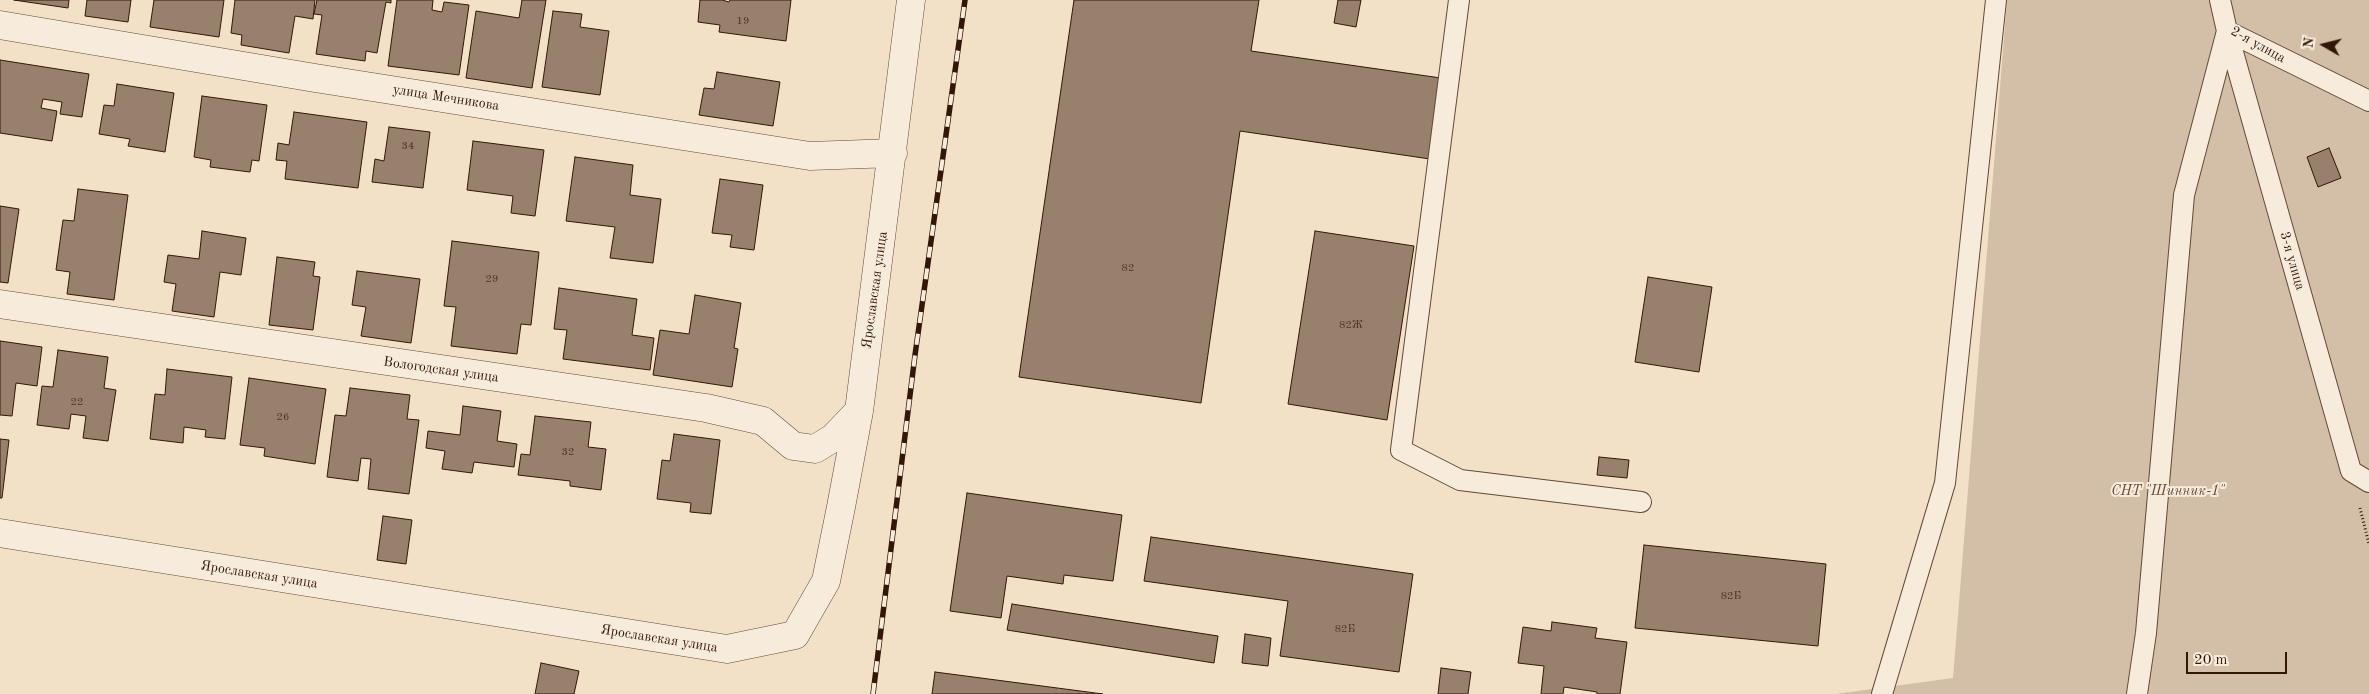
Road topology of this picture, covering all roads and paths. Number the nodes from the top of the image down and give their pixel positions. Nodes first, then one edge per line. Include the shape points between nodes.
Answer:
1 (911, 0) edge
2 (1459, 0) edge
3 (1996, 0) edge
4 (2220, 0) edge
5 (0, 25) edge
6 (2227, 31) junction
7 (2369, 102) edge
8 (893, 153) junction
9 (0, 304) edge
10 (859, 411) junction
11 (2369, 482) edge
12 (1641, 502) dead end
13 (0, 533) edge
14 (1882, 694) edge
15 (2137, 694) edge

1 - 8 street, Ярославская улица
2 - 12 lane via 1400,450 1460,480
3 - 14 lane via 1945,483
4 - 6 lane, 2-я улица
5 - 8 street, улица Мечникова via 810,156
6 - 7 lane, 2-я улица
6 - 11 lane, 3-я улица via 2351,471
6 - 15 lane via 2184,195 2146,633
8 - 10 street, Ярославская улица
9 - 10 street, Вологодская улица via 706,408 763,421 793,446 815,449 833,438
10 - 13 street, Ярославская улица via 826,581 795,635 727,650

